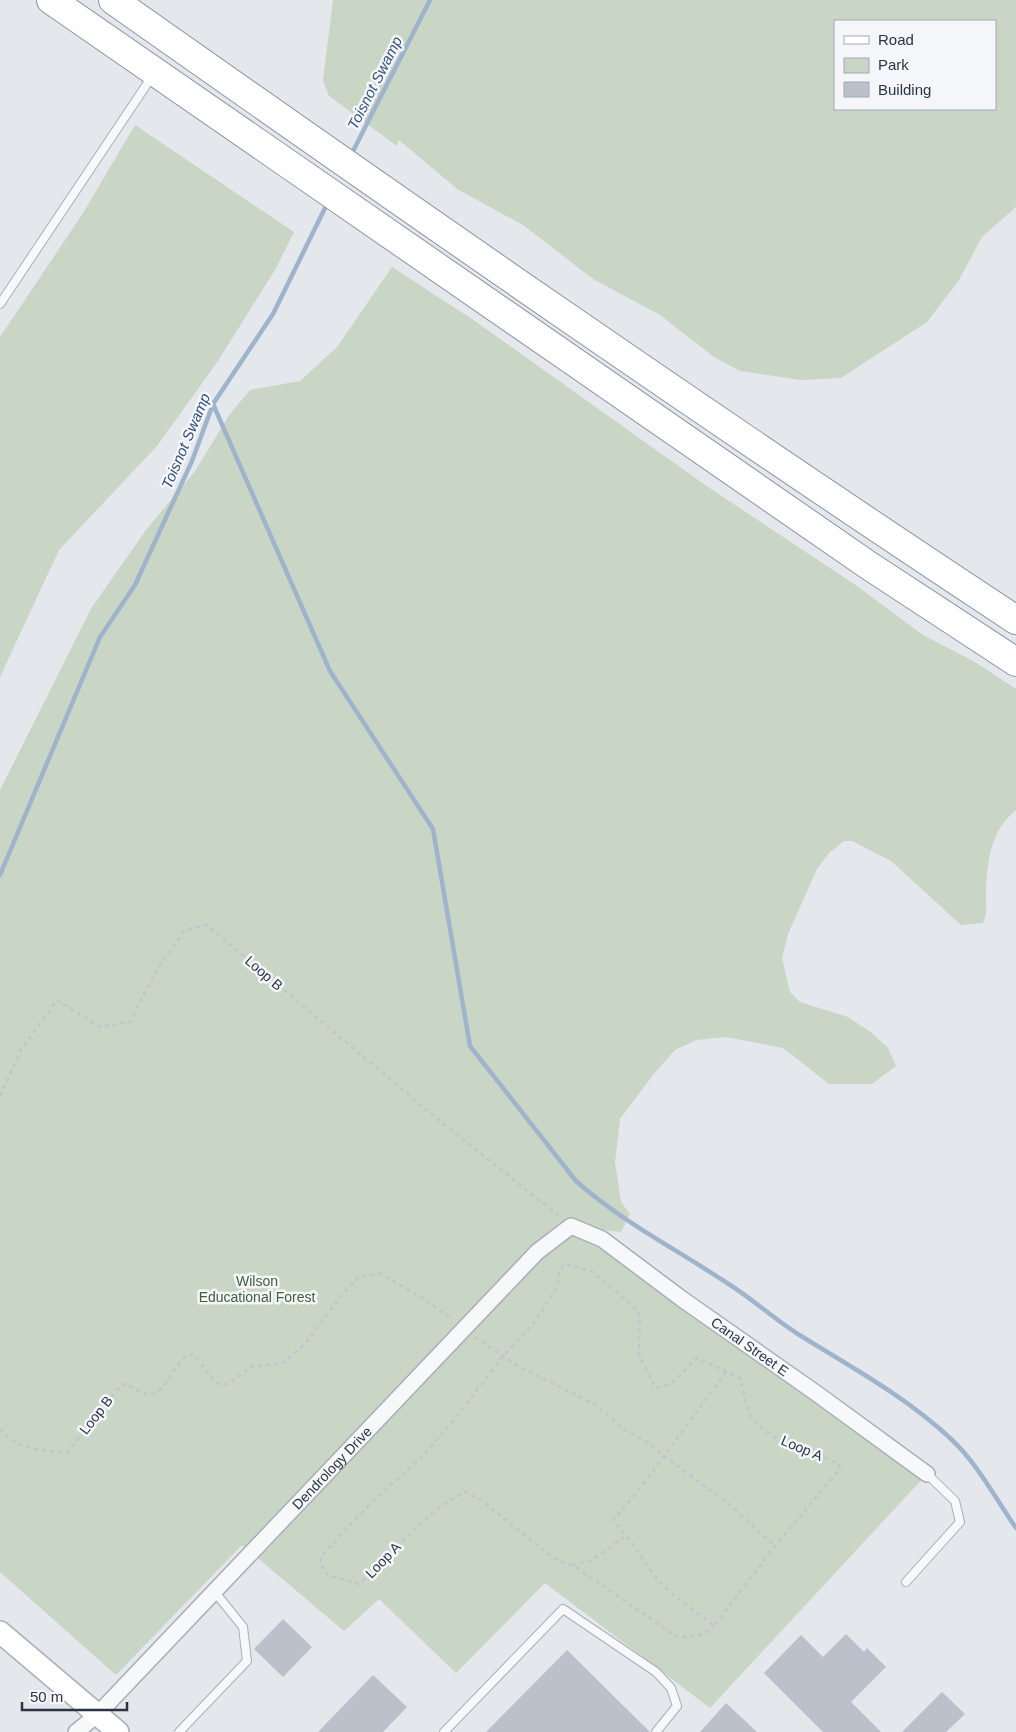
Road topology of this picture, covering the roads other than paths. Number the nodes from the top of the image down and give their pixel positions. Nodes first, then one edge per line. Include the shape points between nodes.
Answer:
1 (51, 0) edge
2 (112, 0) edge
3 (154, 72) junction
4 (0, 304) edge
5 (1016, 620) edge
6 (1016, 662) edge
7 (570, 1226) joint
8 (927, 1474) joint
9 (906, 1582) dead end
10 (214, 1591) junction
11 (0, 1632) edge
12 (97, 1715) junction
13 (76, 1732) edge
14 (118, 1732) edge
15 (179, 1732) edge
16 (444, 1732) edge
17 (656, 1732) edge

1 - 3 highway
2 - 5 highway via 888,536
3 - 4 lane
3 - 6 highway via 868,565
7 - 8 street, Canal Street E via 602,1240
7 - 10 street, Dendrology Drive via 537,1252
8 - 9 lane via 955,1501 960,1522
10 - 12 street, Dendrology Drive
10 - 15 lane via 243,1627 247,1661
11 - 12 main road
12 - 13 street, Dendrology Drive
12 - 14 main road
16 - 17 lane via 563,1609 656,1672 671,1688 677,1706

